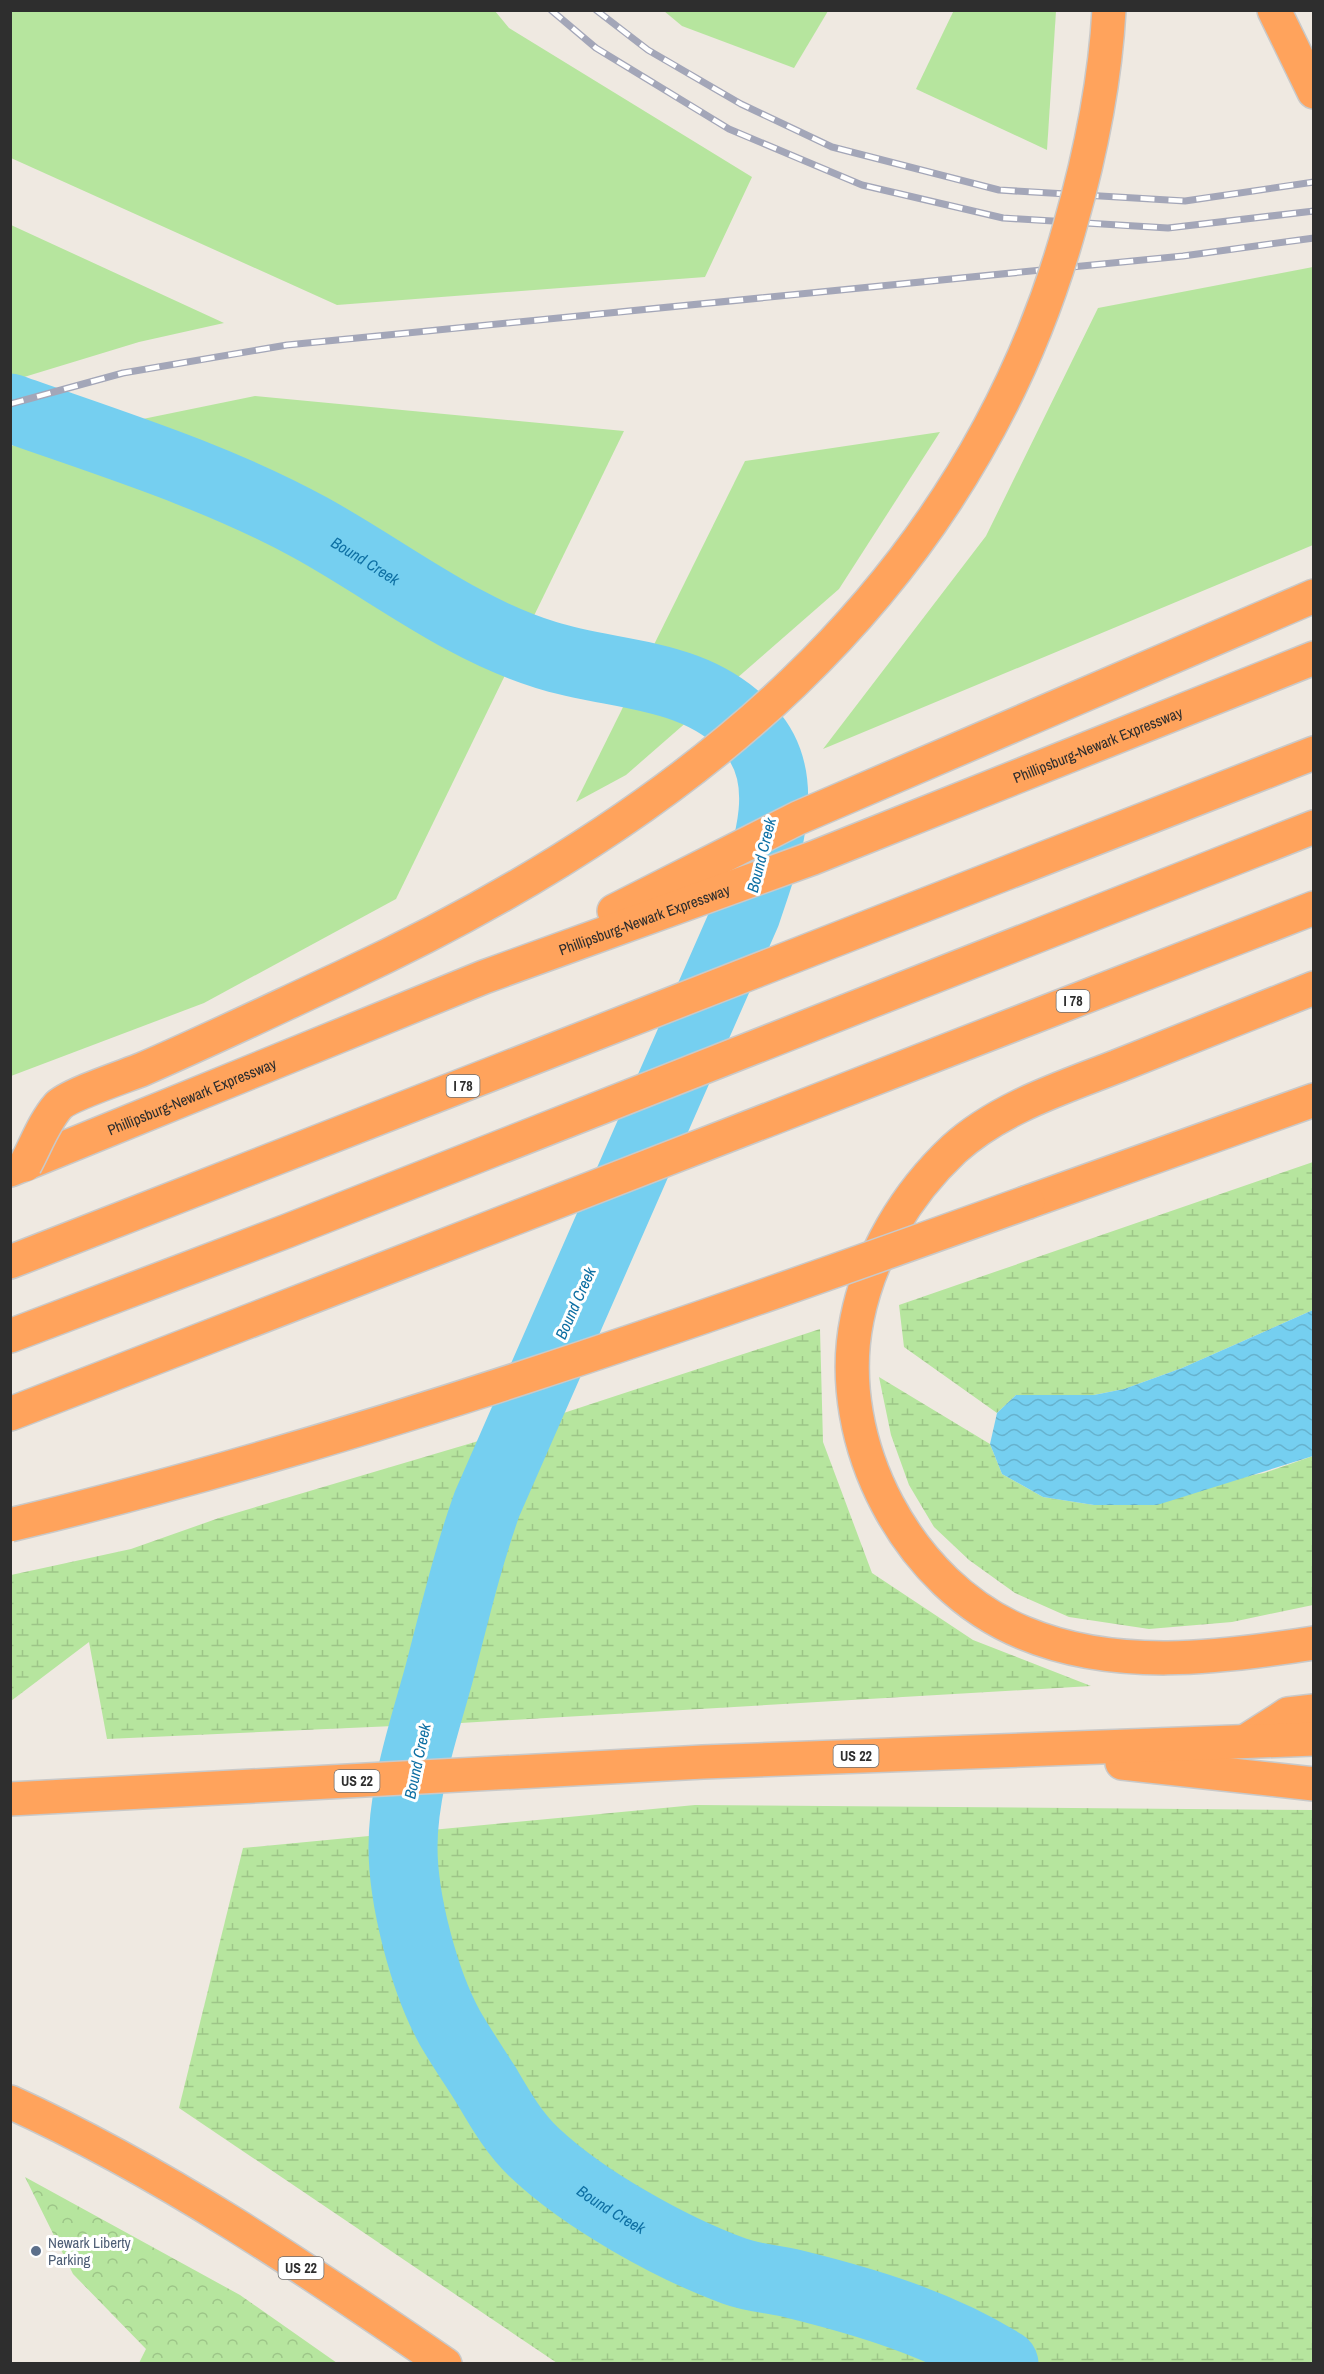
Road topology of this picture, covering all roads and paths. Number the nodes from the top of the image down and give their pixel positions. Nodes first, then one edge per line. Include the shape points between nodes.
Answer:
1 (1109, 10) edge
2 (1274, 10) edge
3 (1314, 92) edge
4 (1314, 596) edge
5 (1314, 658) edge
6 (1314, 753) edge
7 (1314, 826) edge
8 (1314, 908) edge
9 (484, 977) junction
10 (1314, 988) edge
11 (1314, 1100) edge
12 (18, 1168) edge
13 (10, 1262) edge
14 (10, 1336) edge
15 (10, 1414) edge
16 (10, 1525) edge
17 (1314, 1643) edge
18 (1314, 1711) edge
19 (1314, 1739) edge
20 (1244, 1742) junction
21 (1010, 1750) junction
22 (1314, 1784) edge
23 (10, 1799) edge
24 (10, 2102) edge
25 (445, 2364) edge

1 - 12 highway, bridge via 1089,151 1066,243 1035,331 995,417 948,497 896,571 841,635 732,738 601,836 506,893 351,974 60,1104
2 - 3 highway
4 - 9 highway via 798,818
5 - 9 highway, Phillipsburg-Newark Expressway via 813,858
6 - 13 highway, I 78
7 - 14 highway via 287,1231
8 - 15 highway, I 78
9 - 12 highway, Phillipsburg-Newark Expressway
10 - 17 highway via 1042,1097 980,1129 955,1148 910,1199 875,1261 856,1321 854,1354 858,1415 887,1506 925,1562 947,1584 999,1622 1054,1643 1107,1655 1178,1658
11 - 16 highway, bridge via 693,1321 492,1387 292,1448
18 - 20 highway via 1288,1713
19 - 20 highway
20 - 21 highway
21 - 22 highway, US 22
21 - 23 highway, US 22 via 703,1762
24 - 25 highway, US 22 via 154,2176

